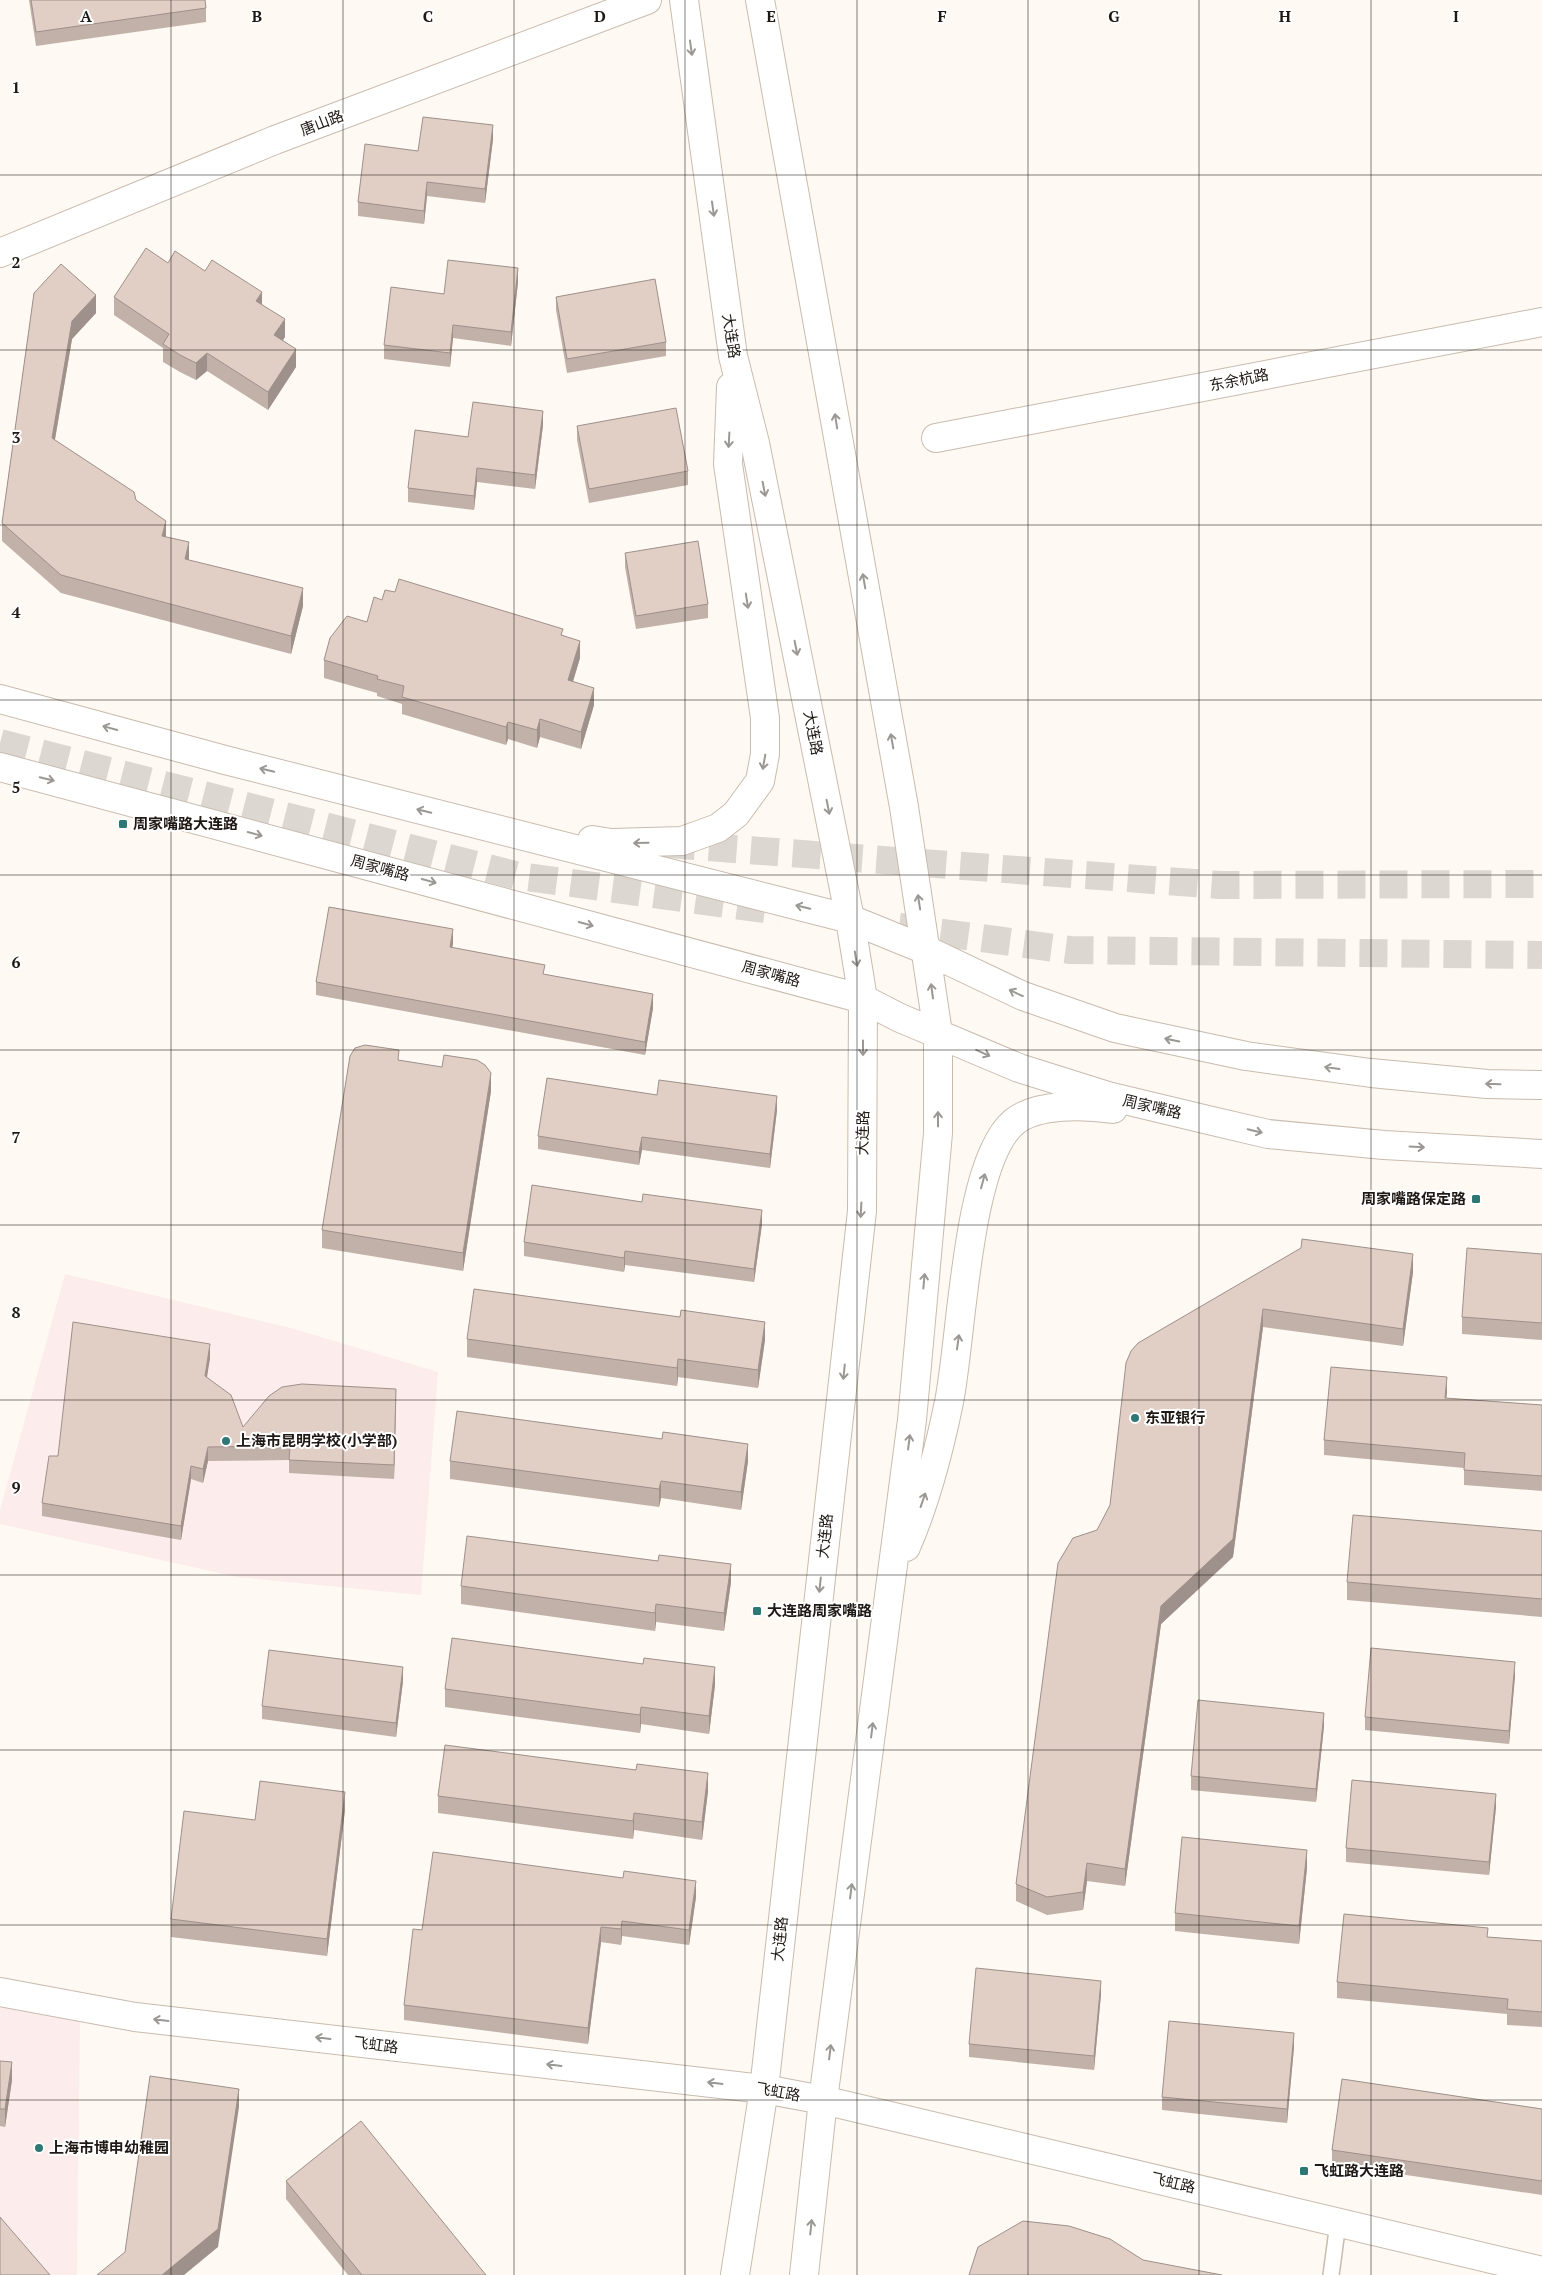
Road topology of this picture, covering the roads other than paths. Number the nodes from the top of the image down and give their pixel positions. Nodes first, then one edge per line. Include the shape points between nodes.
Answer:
1 (647, 0) edge
2 (684, 0) edge
3 (760, 0) edge
4 (0, 253) edge
5 (1542, 322) edge
6 (733, 356) junction
7 (936, 438) dead end
8 (0, 699) edge
9 (0, 767) edge
10 (472, 823) junction
11 (850, 919) junction
12 (926, 950) junction
13 (863, 999) junction
14 (938, 1033) junction
15 (1542, 1085) edge
16 (1208, 1120) junction
17 (1542, 1154) edge
18 (892, 1578) junction
19 (0, 1992) edge
20 (764, 2089) junction
21 (823, 2100) junction
22 (1338, 2223) junction
23 (1542, 2271) edge
24 (735, 2275) edge
25 (804, 2275) edge
26 (1331, 2275) edge

1 - 4 main road, 唐山路 via 275,140
2 -> 6 main road, 大连路
12 -> 3 main road via 904,807
5 - 7 main road, 东余杭路
6 -> 10 main road via 728,464 765,718 765,754 760,781 736,814 718,828 682,841 611,843
6 -> 11 main road, 大连路 via 755,443
10 -> 8 main road
9 -> 13 main road, 周家嘴路
11 -> 10 main road
11 - 12 main road
11 -> 13 main road, 大连路
14 -> 12 main road
15 -> 12 main road via 1487,1084 1332,1068 1246,1056 1115,1028 1023,996
13 - 14 main road, 周家嘴路
13 -> 20 main road, 大连路 via 862,1211
14 -> 16 main road, 周家嘴路 via 1028,1071 1108,1096
18 -> 14 main road via 912,1420 938,1133
16 -> 17 main road, 周家嘴路 via 1268,1134 1384,1145
18 -> 16 main road via 926,1493 949,1401 977,1204 998,1141 1014,1122 1031,1112 1056,1109 1088,1106
21 -> 18 main road
20 -> 19 main road, 飞虹路 via 135,2017
20 - 21 main road, 飞虹路
20 - 24 main road, 大连路
21 - 22 main road, 飞虹路
25 -> 21 main road
22 - 23 main road, 飞虹路
22 - 26 lane

